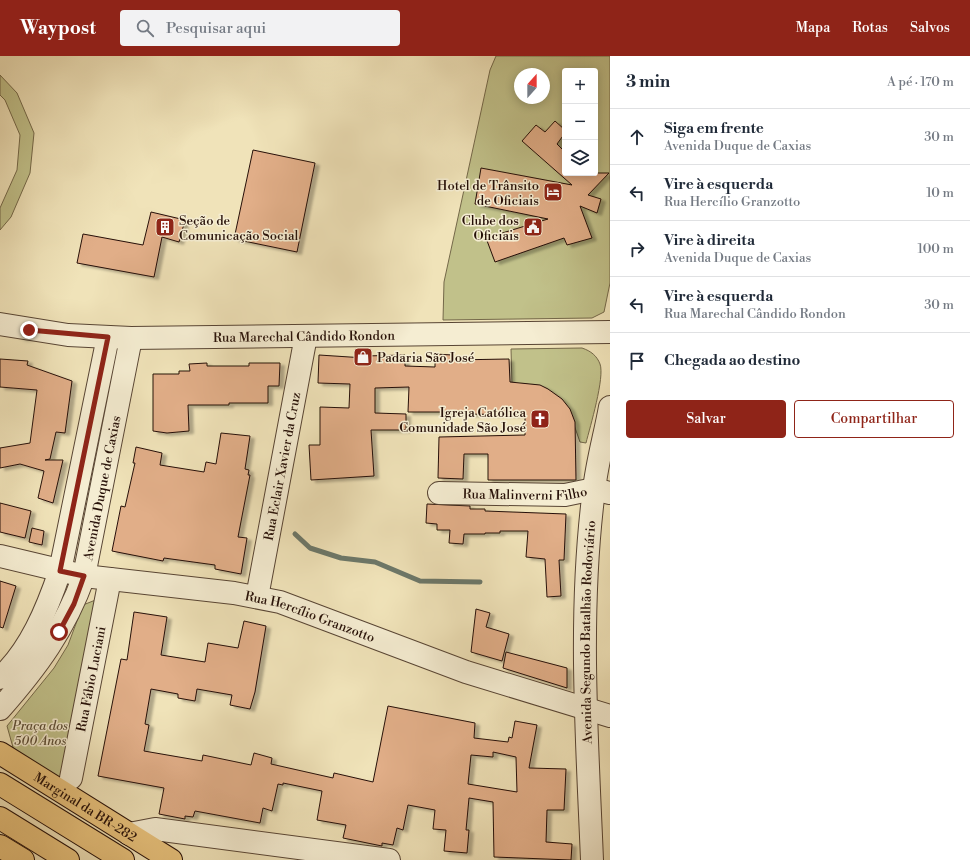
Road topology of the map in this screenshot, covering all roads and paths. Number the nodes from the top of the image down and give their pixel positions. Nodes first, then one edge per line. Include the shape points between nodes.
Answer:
1 (0, 324) edge
2 (610, 332) edge
3 (306, 336) junction
4 (108, 337) junction
5 (131, 338) junction
6 (610, 407) edge
7 (602, 491) edge
8 (439, 493) dead end
9 (0, 556) edge
10 (60, 571) junction
11 (84, 576) junction
12 (110, 579) junction
13 (256, 597) junction
14 (0, 678) edge
15 (0, 709) edge
16 (586, 709) junction
17 (610, 716) edge
18 (0, 753) edge
19 (71, 778) dead end
20 (0, 784) edge
21 (0, 818) edge
22 (129, 834) junction
23 (0, 846) edge
24 (349, 857) edge
25 (23, 860) edge
26 (68, 860) edge
27 (123, 860) edge
28 (171, 860) edge
29 (389, 860) edge
30 (592, 860) edge

1 - 4 street, Rua Marechal Cândido Rondon via 68,335
2 - 3 street, Rua Marechal Cândido Rondon
3 - 5 street, Rua Marechal Cândido Rondon
3 - 13 street, Rua Eclair Xavier da Cruz
4 - 5 street, Rua Marechal Cândido Rondon
4 - 10 street, Avenida Duque de Caxias
5 - 11 street, Avenida Duque de Caxias
6 - 7 street, Avenida Segundo Batalhão Rodoviário
7 - 8 street, Rua Malinverni Filho via 565,495
7 - 16 street, Avenida Segundo Batalhão Rodoviário via 585,598
9 - 10 street, Rua Hercílio Granzotto
10 - 11 street, Rua Hercílio Granzotto
10 - 14 street, Avenida Duque de Caxias via 46,607 20,656
11 - 12 street, Rua Hercílio Granzotto
11 - 15 street, Avenida Duque de Caxias via 74,604 43,658
12 - 13 street, Rua Hercílio Granzotto
12 - 19 street, Rua Fábio Luciani
13 - 16 street, Rua Hercílio Granzotto via 306,611 474,675
16 - 17 street, Rua Hercílio Granzotto
16 - 30 street, Avenida Segundo Batalhão Rodoviário
18 - 22 main road, Marginal da BR-282
20 - 27 main road
21 - 26 main road
22 - 24 street via 155,829
22 - 28 main road, Marginal da BR-282
23 - 25 main road
24 - 29 street

